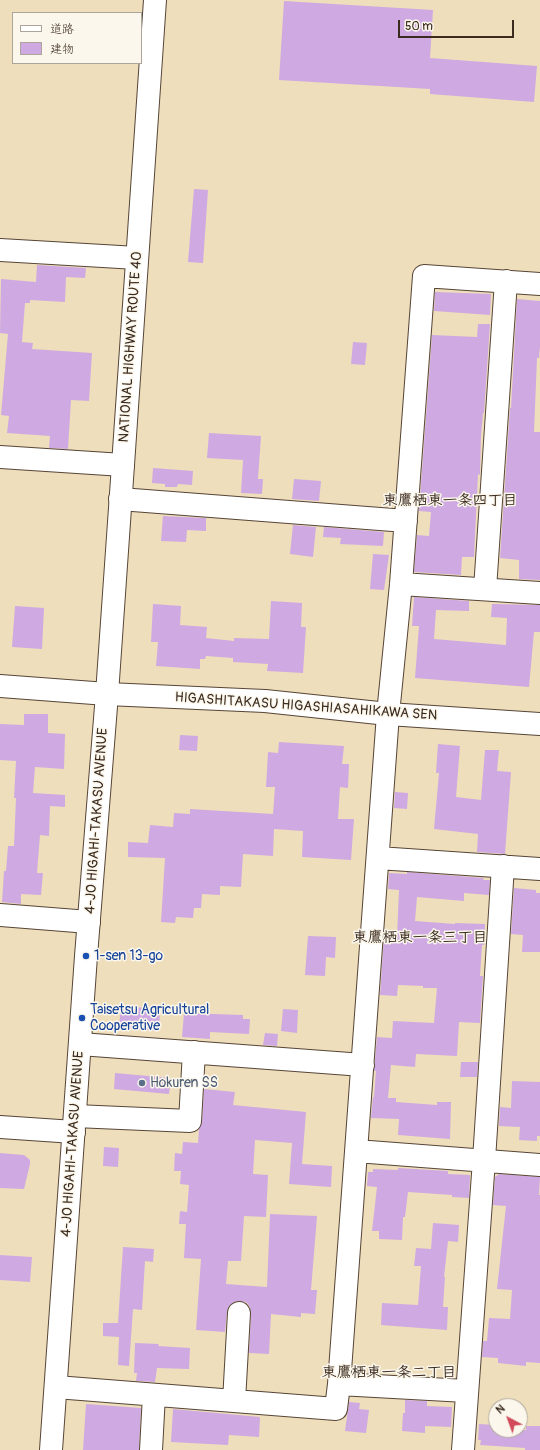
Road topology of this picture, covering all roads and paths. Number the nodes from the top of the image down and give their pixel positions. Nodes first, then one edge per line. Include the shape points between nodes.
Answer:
1 (155, 0) edge
2 (0, 250) edge
3 (137, 258) junction
4 (506, 281) junction
5 (540, 284) edge
6 (0, 457) edge
7 (123, 465) junction
8 (120, 499) junction
9 (406, 521) junction
10 (401, 584) junction
11 (485, 589) junction
12 (540, 593) edge
13 (0, 686) edge
14 (107, 694) junction
15 (388, 714) junction
16 (540, 724) edge
17 (378, 858) junction
18 (503, 866) junction
19 (540, 869) edge
20 (0, 915) edge
21 (89, 922) junction
22 (80, 1044) junction
23 (194, 1052) junction
24 (363, 1065) junction
25 (74, 1124) junction
26 (0, 1127) edge
27 (356, 1151) junction
28 (484, 1160) junction
29 (540, 1165) edge
30 (239, 1313) dead end
31 (340, 1384) junction
32 (56, 1387) junction
33 (466, 1391) junction
34 (154, 1395) junction
35 (234, 1401) junction
36 (51, 1450) edge
37 (151, 1450) edge
38 (463, 1450) edge

1 - 3 main road, NATIONAL HIGHWAY ROUTE 40
2 - 3 main road
3 - 7 main road, NATIONAL HIGHWAY ROUTE 40
4 - 5 main road
4 - 9 main road via 424,276
4 - 11 main road
6 - 7 main road
7 - 8 main road, NATIONAL HIGHWAY ROUTE 40
8 - 9 main road
8 - 14 main road, NATIONAL HIGHWAY ROUTE 40
9 - 10 main road
10 - 11 main road
10 - 15 main road
11 - 12 main road
13 - 14 main road, HIGASHITAKASU HIGASHIASAHIKAWA SEN
14 - 15 main road, HIGASHITAKASU HIGASHIASAHIKAWA SEN via 265,701
14 - 21 main road, 4-JO HIGAHI-TAKASU AVENUE
15 - 16 main road, HIGASHITAKASU HIGASHIASAHIKAWA SEN
15 - 17 main road
17 - 18 main road
17 - 24 main road
18 - 19 main road
18 - 28 main road
20 - 21 main road
21 - 22 main road, 4-JO HIGAHI-TAKASU AVENUE
22 - 23 main road
22 - 25 main road, 4-JO HIGAHI-TAKASU AVENUE
23 - 24 main road
23 - 25 main road via 190,1121
24 - 27 main road
25 - 26 main road
25 - 32 main road, 4-JO HIGAHI-TAKASU AVENUE
27 - 28 main road
27 - 31 main road
28 - 29 main road
28 - 33 main road
30 - 35 main road
31 - 33 main road
31 - 35 main road via 336,1409
32 - 34 main road
32 - 36 main road, 4-JO HIGAHI-TAKASU AVENUE
33 - 38 main road
34 - 35 main road
34 - 37 main road

